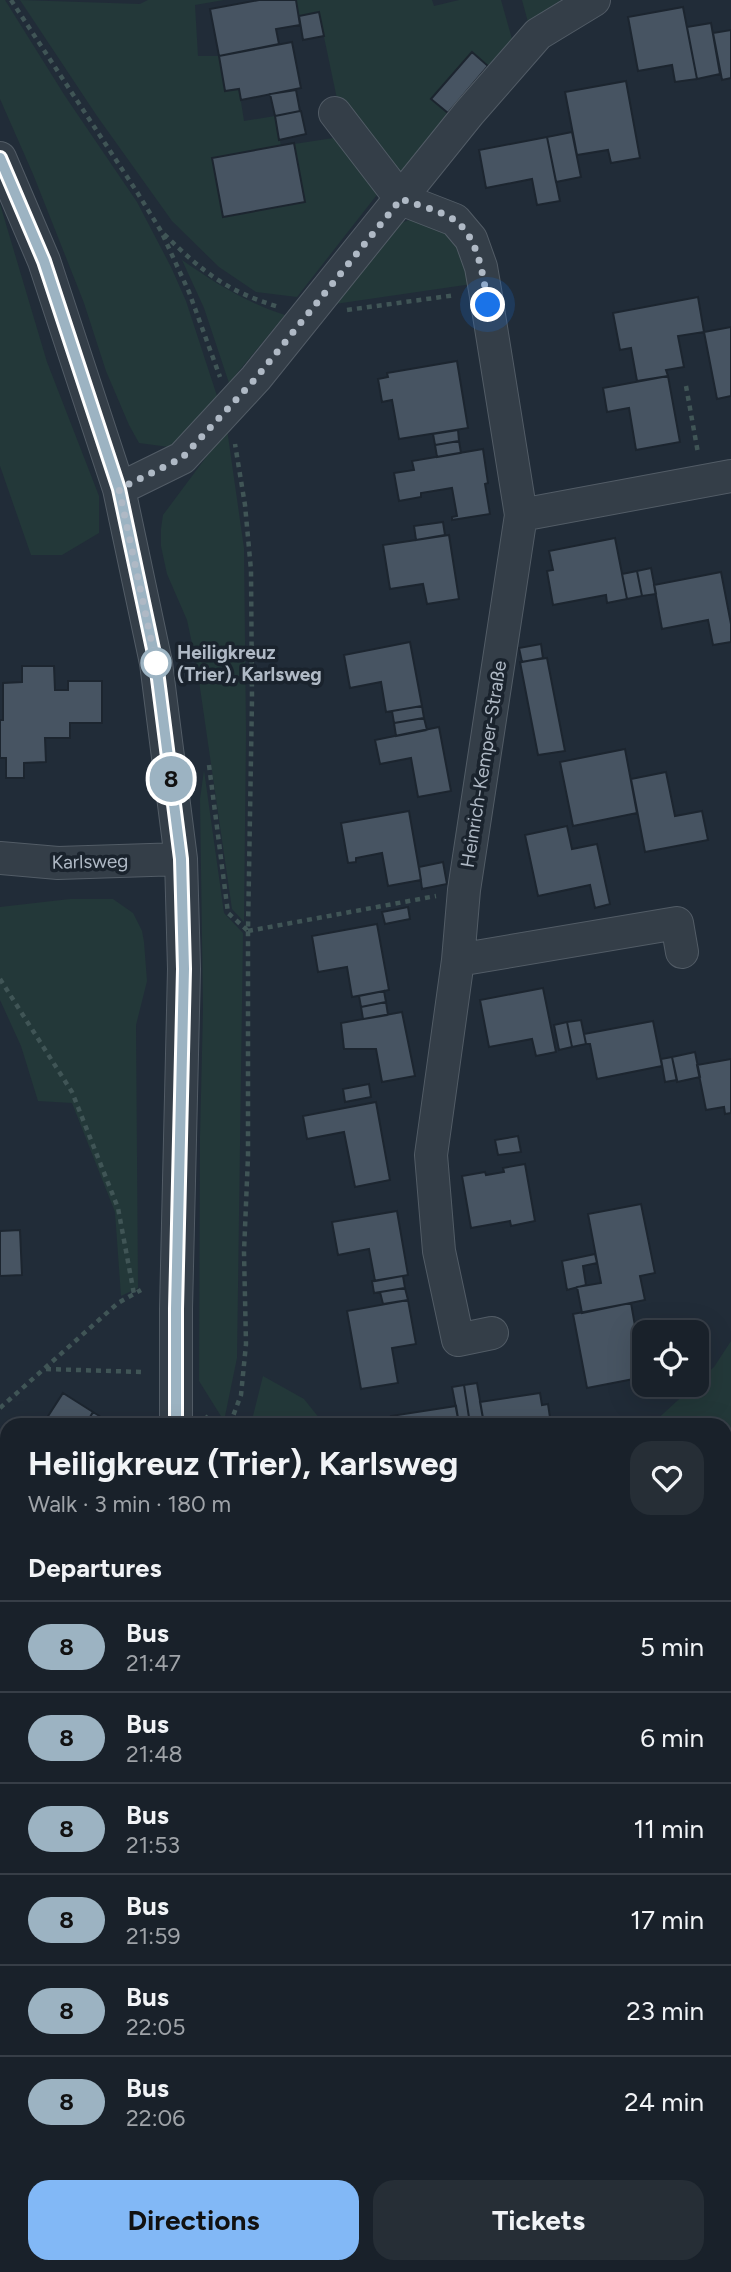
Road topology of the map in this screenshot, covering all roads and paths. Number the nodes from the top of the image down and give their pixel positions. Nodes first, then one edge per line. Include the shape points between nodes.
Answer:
1 (11, 0) edge
2 (594, 0) edge
3 (335, 113) dead end
4 (0, 158) edge
5 (401, 199) junction
6 (686, 386) dead end
7 (230, 407) junction
8 (717, 479) edge
9 (119, 489) junction
10 (521, 515) junction
11 (209, 765) dead end
12 (0, 858) edge
13 (181, 859) junction
14 (464, 890) junction
15 (248, 931) junction
16 (682, 952) dead end
17 (458, 960) junction
18 (0, 979) edge
19 (141, 1290) dead end
20 (134, 1294) junction
21 (492, 1333) dead end
22 (45, 1369) junction
23 (142, 1372) dead end
24 (0, 1408) edge
25 (176, 1418) edge
26 (232, 1418) edge

1 - 7 path via 161,231 189,292
2 - 5 street via 538,34
3 - 5 street
4 - 9 street via 44,261
5 - 7 street
5 - 10 street, Heinrich-Kemper-Straße via 455,220 471,239 481,267
6 - 8 path
7 - 9 street via 182,458
7 - 15 path via 251,570
8 - 10 street
9 - 13 street via 156,663
10 - 14 street, Heinrich-Kemper-Straße
11 - 15 path via 228,913
12 - 13 street, Karlsweg via 58,863
13 - 25 street via 184,969
14 - 15 path
14 - 17 street, Heinrich-Kemper-Straße
15 - 26 path via 246,1344 241,1395
16 - 17 street via 677,923
17 - 21 street, Heinrich-Kemper-Straße via 431,1156 439,1251 458,1340
18 - 20 path via 72,1092 118,1208
19 - 20 path
20 - 22 path
22 - 23 path
22 - 24 path

